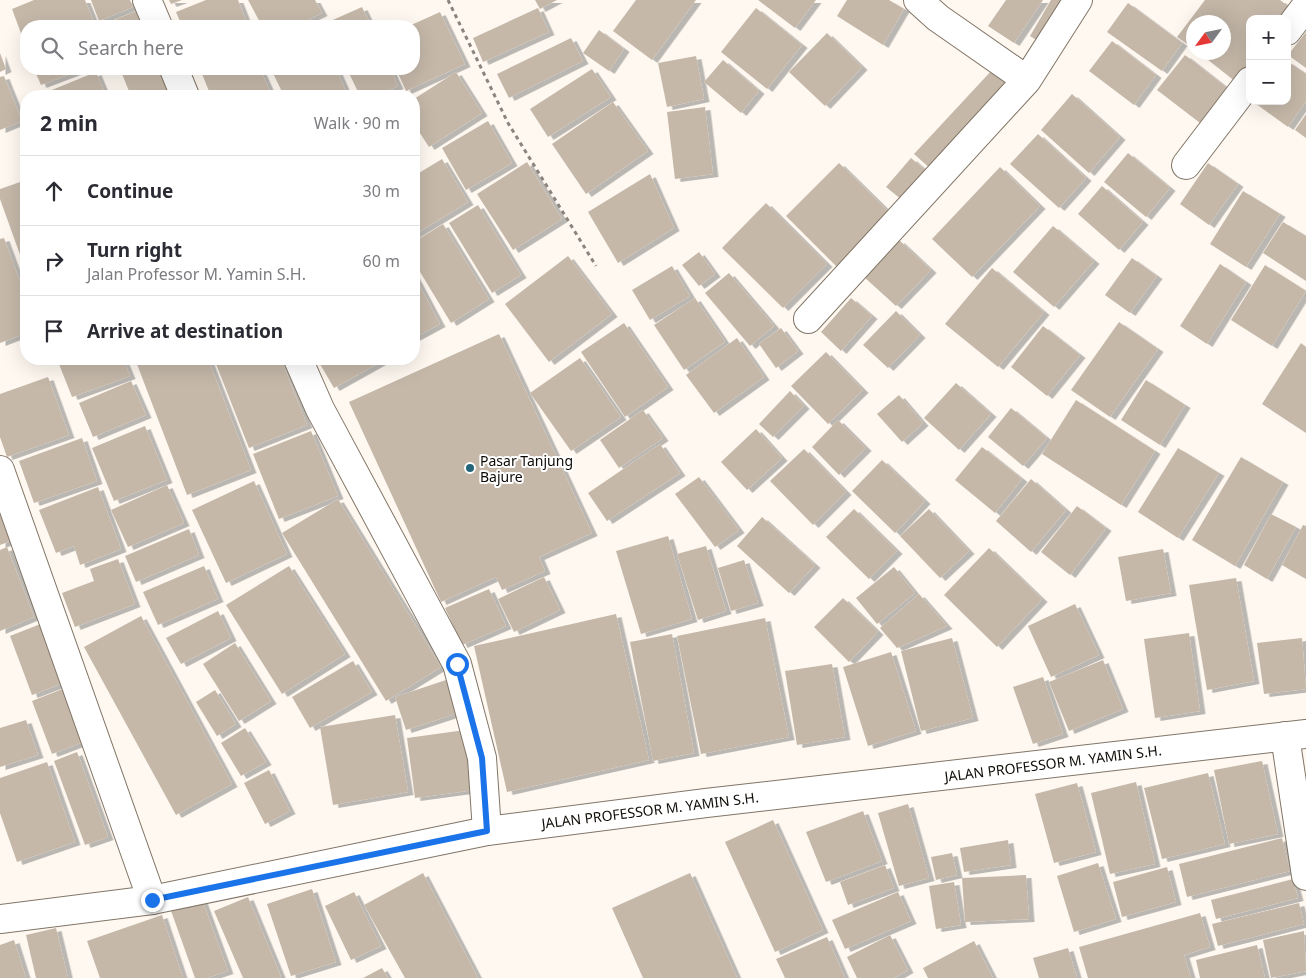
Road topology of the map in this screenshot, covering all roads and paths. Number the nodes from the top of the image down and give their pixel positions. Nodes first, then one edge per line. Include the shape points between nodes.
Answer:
1 (147, 0) edge
2 (448, 0) edge
3 (918, 0) edge
4 (1078, 0) edge
5 (1306, 6) edge
6 (155, 20) edge
7 (1291, 26) edge
8 (176, 75) edge
9 (1027, 80) junction
10 (1246, 86) edge
11 (183, 90) edge
12 (1186, 165) dead end
13 (596, 266) dead end
14 (808, 320) dead end
15 (301, 365) edge
16 (0, 470) edge
17 (1296, 735) edge
18 (487, 831) junction
19 (1306, 876) edge
20 (152, 900) junction
21 (0, 919) edge

1 - 6 street
2 - 13 path via 508,124
3 - 9 street via 938,18
4 - 9 street
5 - 7 street
8 - 11 street
9 - 14 street
10 - 12 street
15 - 18 street via 320,410 457,664 482,758
16 - 20 street
17 - 18 street, JALAN PROFESSOR M. YAMIN S.H.
17 - 19 street
18 - 20 street, JALAN PROFESSOR M. YAMIN S.H.
20 - 21 street, JALAN PROFESSOR M. YAMIN S.H.

